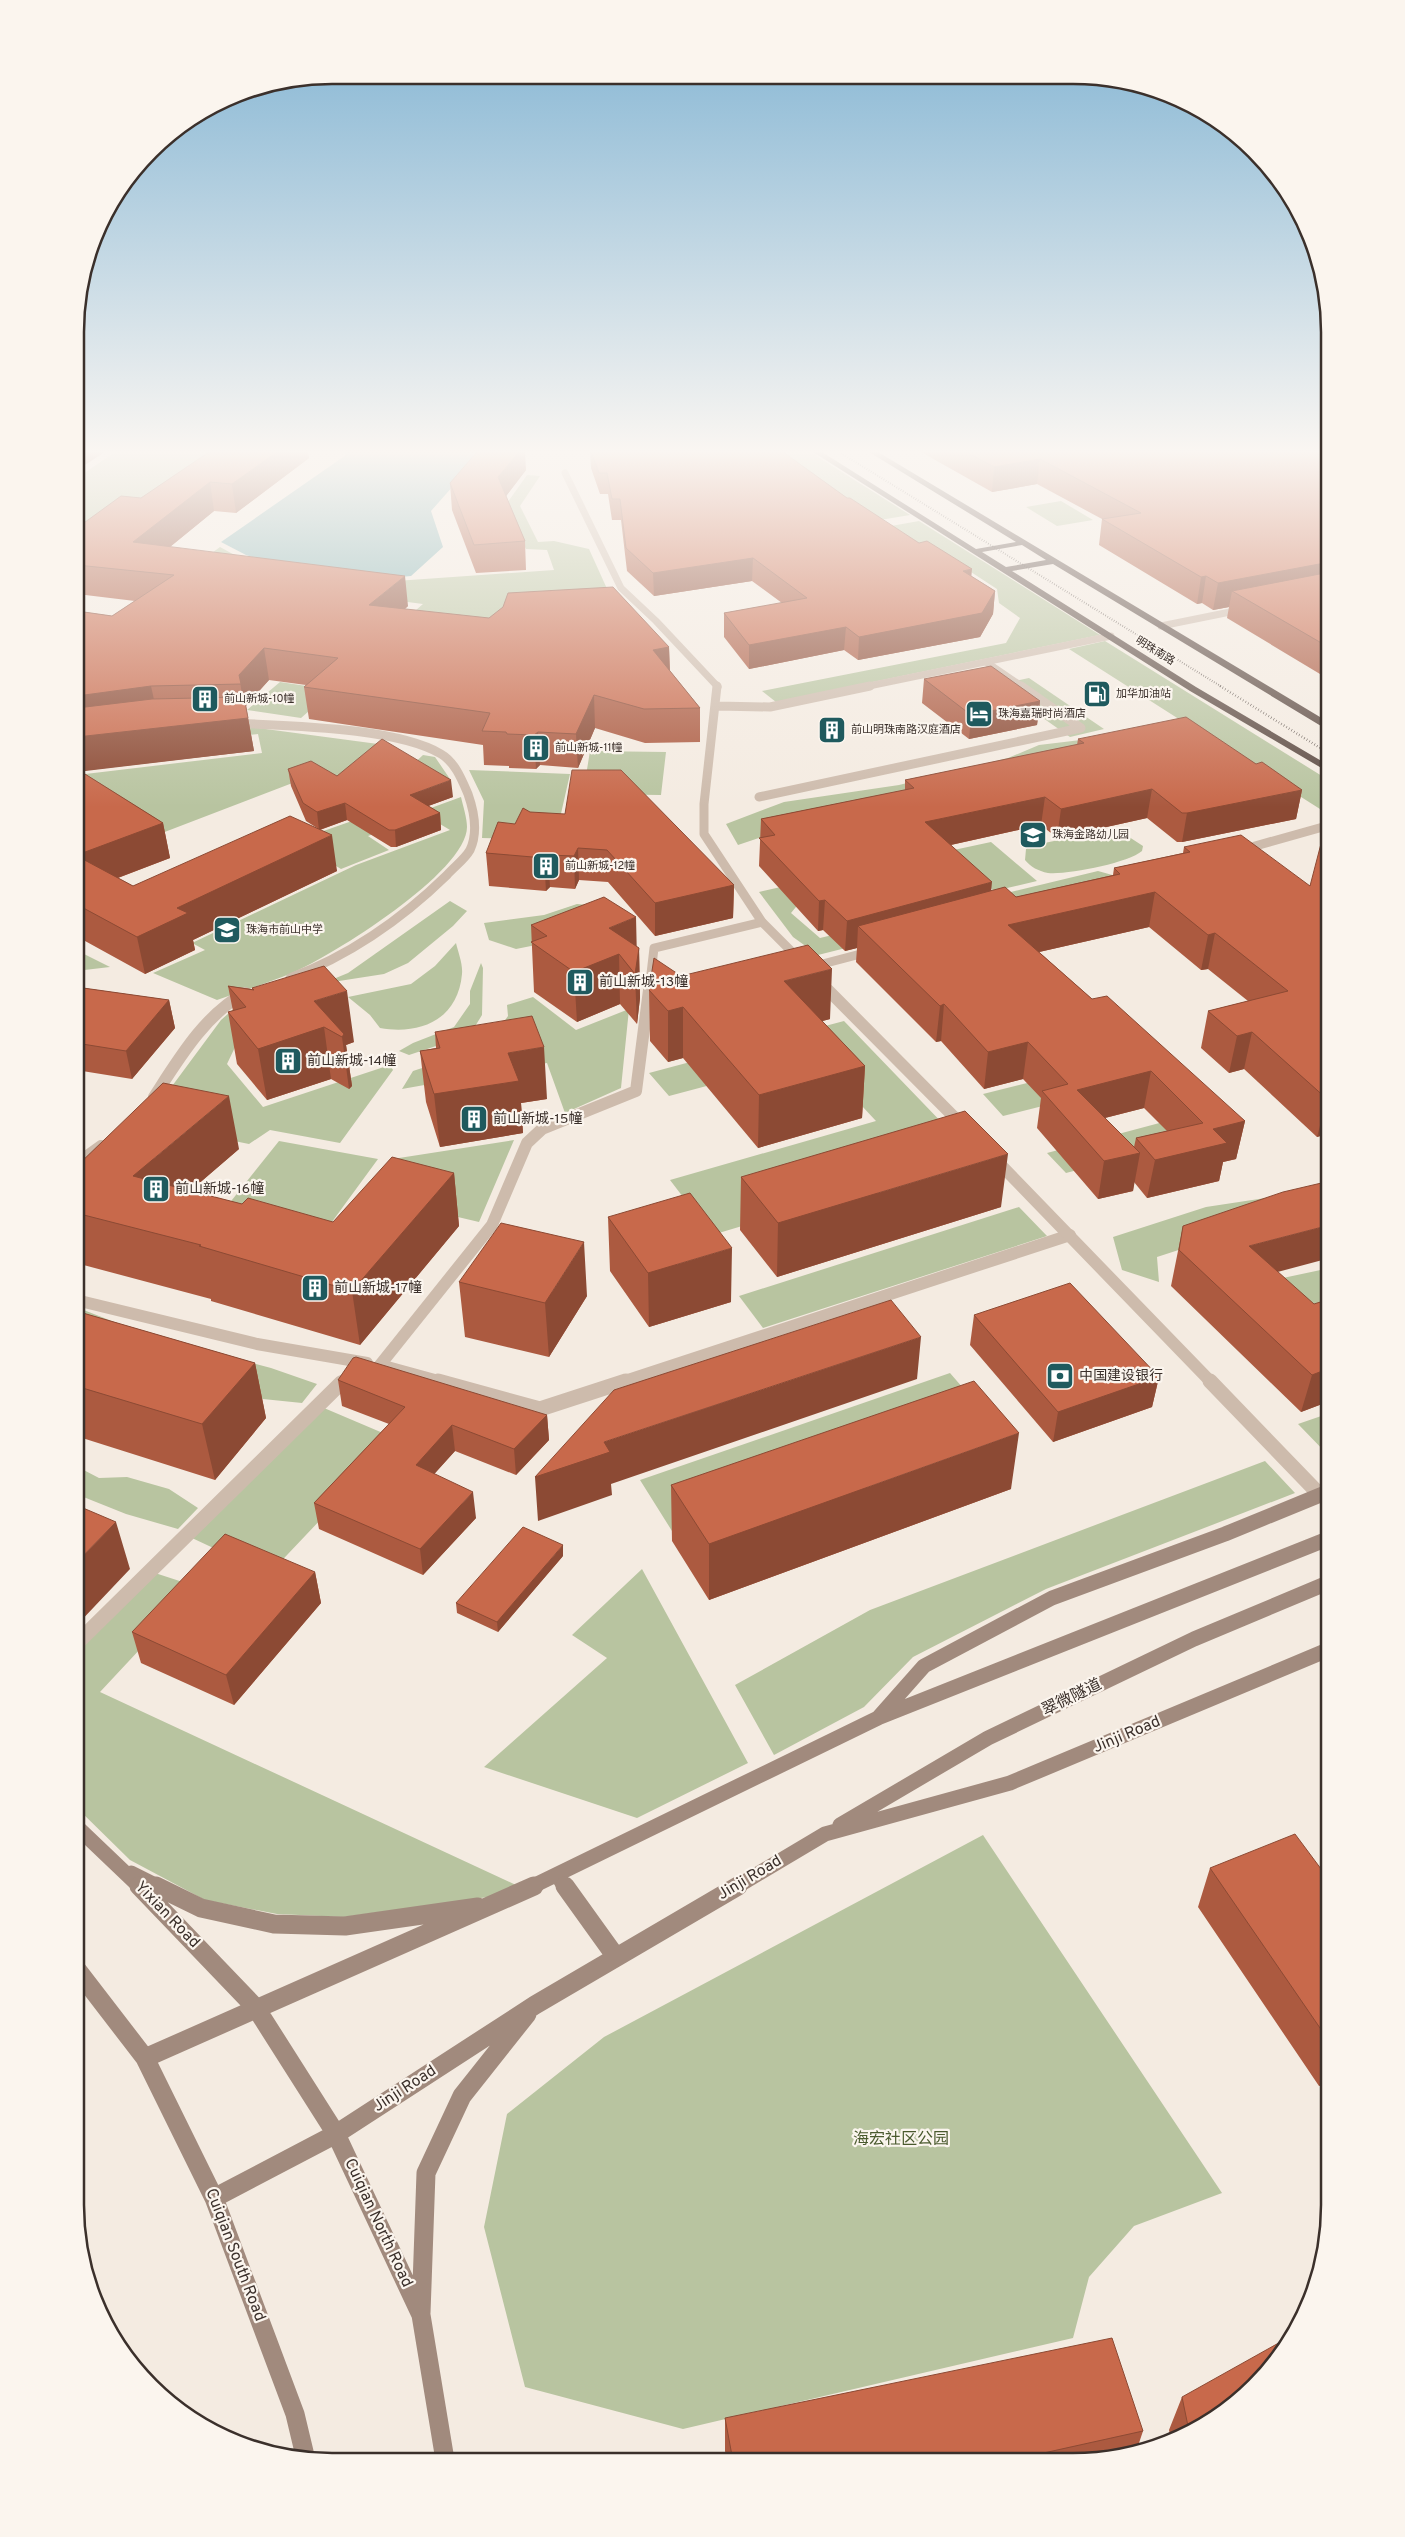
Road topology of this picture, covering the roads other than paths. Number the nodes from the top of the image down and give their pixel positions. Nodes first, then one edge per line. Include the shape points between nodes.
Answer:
1 (612, 570) edge
2 (1006, 570) edge
3 (1069, 570) edge
4 (1255, 607) edge
5 (1162, 626) junction
6 (1111, 636) junction
7 (986, 662) junction
8 (717, 706) junction
9 (226, 722) edge
10 (1321, 722) edge
11 (1321, 764) edge
12 (759, 797) dead end
13 (1321, 828) edge
14 (1227, 854) edge
15 (762, 922) junction
16 (884, 947) edge
17 (808, 968) junction
18 (280, 982) edge
19 (254, 990) edge
20 (149, 1104) edge
21 (971, 1134) edge
22 (111, 1137) edge
23 (984, 1148) edge
24 (84, 1158) edge
25 (1070, 1235) junction
26 (84, 1302) edge
27 (380, 1365) junction
28 (1321, 1489) edge
29 (1321, 1495) edge
30 (1321, 1542) edge
31 (1321, 1586) edge
32 (84, 1636) edge
33 (1321, 1654) edge
34 (878, 1718) junction
35 (84, 1833) edge
36 (825, 1834) junction
37 (122, 1869) junction
38 (556, 1875) junction
39 (494, 1905) junction
40 (616, 1957) junction
41 (84, 1979) edge
42 (534, 2005) junction
43 (256, 2008) junction
44 (145, 2058) junction
45 (336, 2134) junction
46 (214, 2198) junction
47 (421, 2315) junction
48 (304, 2452) edge
49 (444, 2453) edge

1 - 8 street via 620,588 656,620 718,687
2 - 6 highway, 明珠南路
3 - 5 highway, 明珠南路
4 - 5 street
5 - 10 highway, 明珠南路
6 - 7 street
6 - 11 highway, 明珠南路
7 - 8 street via 770,707
7 - 12 street via 1081,728
8 - 15 street via 704,804 704,834
9 - 18 street via 299,726 417,744 442,755 458,775 476,828 470,849 439,883 355,946
13 - 14 street
15 - 17 street
15 - 27 street via 654,948 636,1091 542,1129 527,1143 492,1225
16 - 17 street
17 - 21 street
19 - 20 street via 236,996 211,1020
22 - 24 street
23 - 25 street
25 - 27 street via 540,1410
25 - 28 street
26 - 27 street via 257,1344
27 - 32 street via 341,1383
29 - 34 main road via 1052,1598 924,1666
30 - 34 main road
31 - 36 main road, 翠微隧道 via 1194,1639 988,1738
33 - 36 main road, Jinji Road via 1010,1784
34 - 38 main road
35 - 37 main road, Yixian Road
36 - 40 main road, Jinji Road
37 - 39 main road via 201,1908 274,1924 345,1926
37 - 43 main road, Yixian Road
38 - 39 main road
38 - 40 main road
39 - 43 main road
40 - 42 main road, Jinji Road
41 - 44 main road
42 - 45 main road, Jinji Road
42 - 47 main road via 462,2096 426,2173
43 - 44 main road
43 - 45 main road, Cuiqian North Road
44 - 46 main road, Cuiqian South Road
45 - 46 main road, Jinji Road
45 - 47 main road, Cuiqian North Road
46 - 48 main road, Cuiqian South Road via 295,2414
47 - 49 main road, Cuiqian North Road

